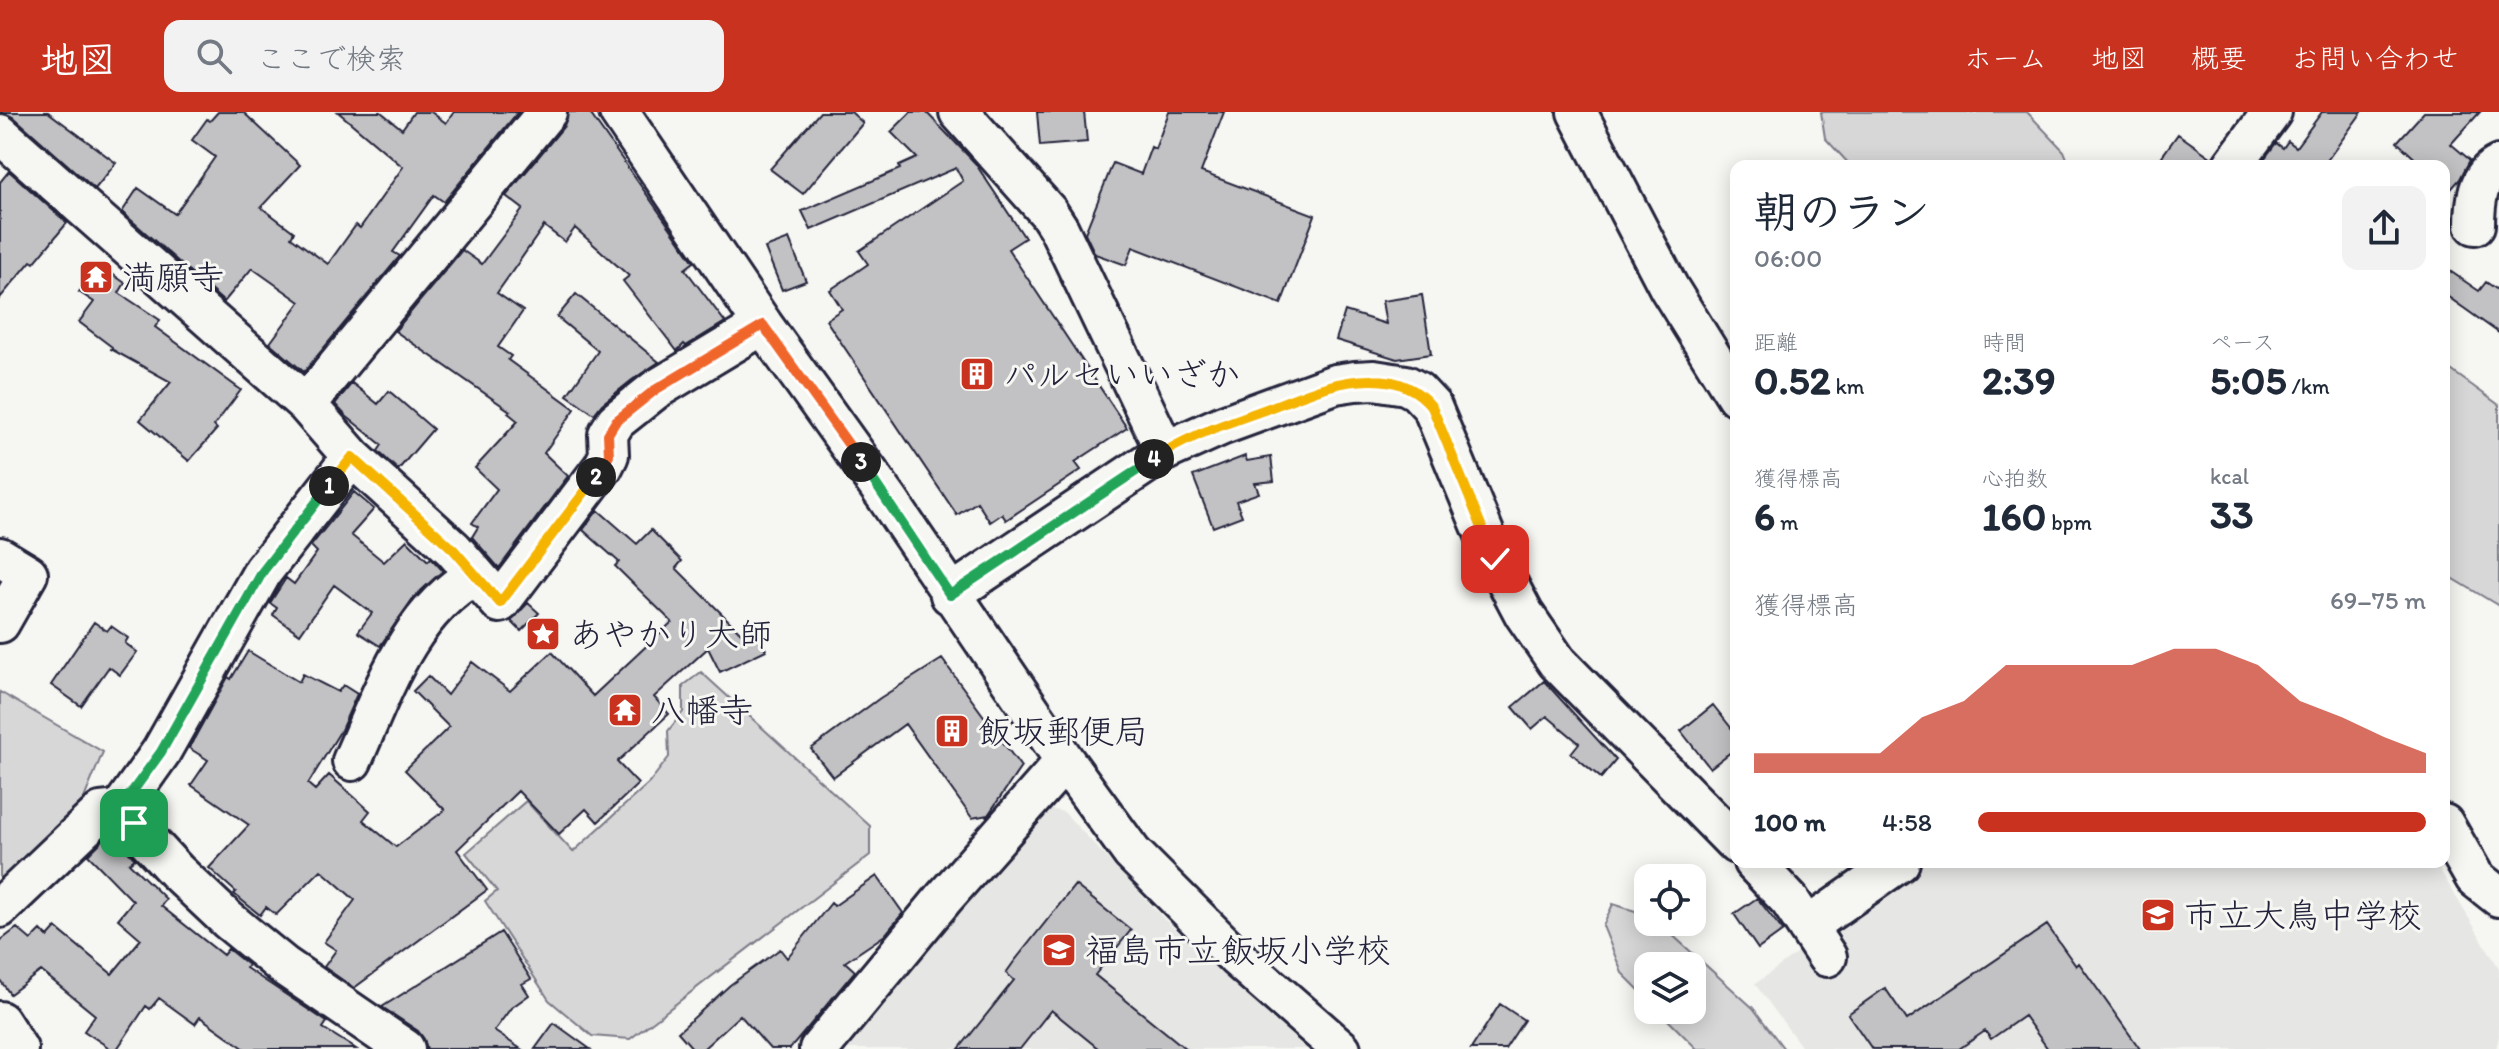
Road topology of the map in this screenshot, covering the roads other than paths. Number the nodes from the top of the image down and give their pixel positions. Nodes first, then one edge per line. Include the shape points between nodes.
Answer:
1 (547, 112) edge
2 (619, 112) edge
3 (959, 112) edge
4 (1577, 112) edge
5 (2272, 112) edge
6 (0, 134) edge
7 (2236, 160) edge
8 (2499, 165) edge
9 (2475, 225) dead end
10 (763, 325) junction
11 (1730, 386) edge
12 (306, 404) junction
13 (1165, 451) junction
14 (352, 457) junction
15 (0, 557) edge
16 (475, 575) junction
17 (950, 595) junction
18 (0, 623) edge
19 (352, 761) dead end
20 (1065, 761) junction
21 (120, 810) junction
22 (2450, 834) edge
23 (1730, 838) edge
24 (1759, 868) edge
25 (1894, 868) edge
26 (2499, 897) edge
27 (0, 908) edge
28 (0, 1021) edge
29 (18, 1049) edge
30 (405, 1049) edge
31 (819, 1049) edge
32 (1341, 1049) edge

1 - 12 street
2 - 10 street
3 - 13 street via 1059,229
4 - 11 street via 1669,288
5 - 7 street
6 - 12 street
8 - 9 street via 2475,201
10 - 16 street via 655,390 616,421 608,434 609,455 603,467 500,603
10 - 17 street
12 - 14 street
13 - 17 street
13 - 23 street via 1335,384 1374,380 1417,391 1432,407 1495,559 1557,662
14 - 16 street
14 - 21 street via 263,571 161,752
15 - 18 street via 28,574
16 - 19 street via 444,596 409,641
17 - 20 street
20 - 31 street
20 - 32 street via 1132,853 1237,958
21 - 27 street via 101,812
21 - 30 street via 228,920 284,966
22 - 26 street via 2475,878
24 - 25 street via 1790,901 1817,942
28 - 29 street

